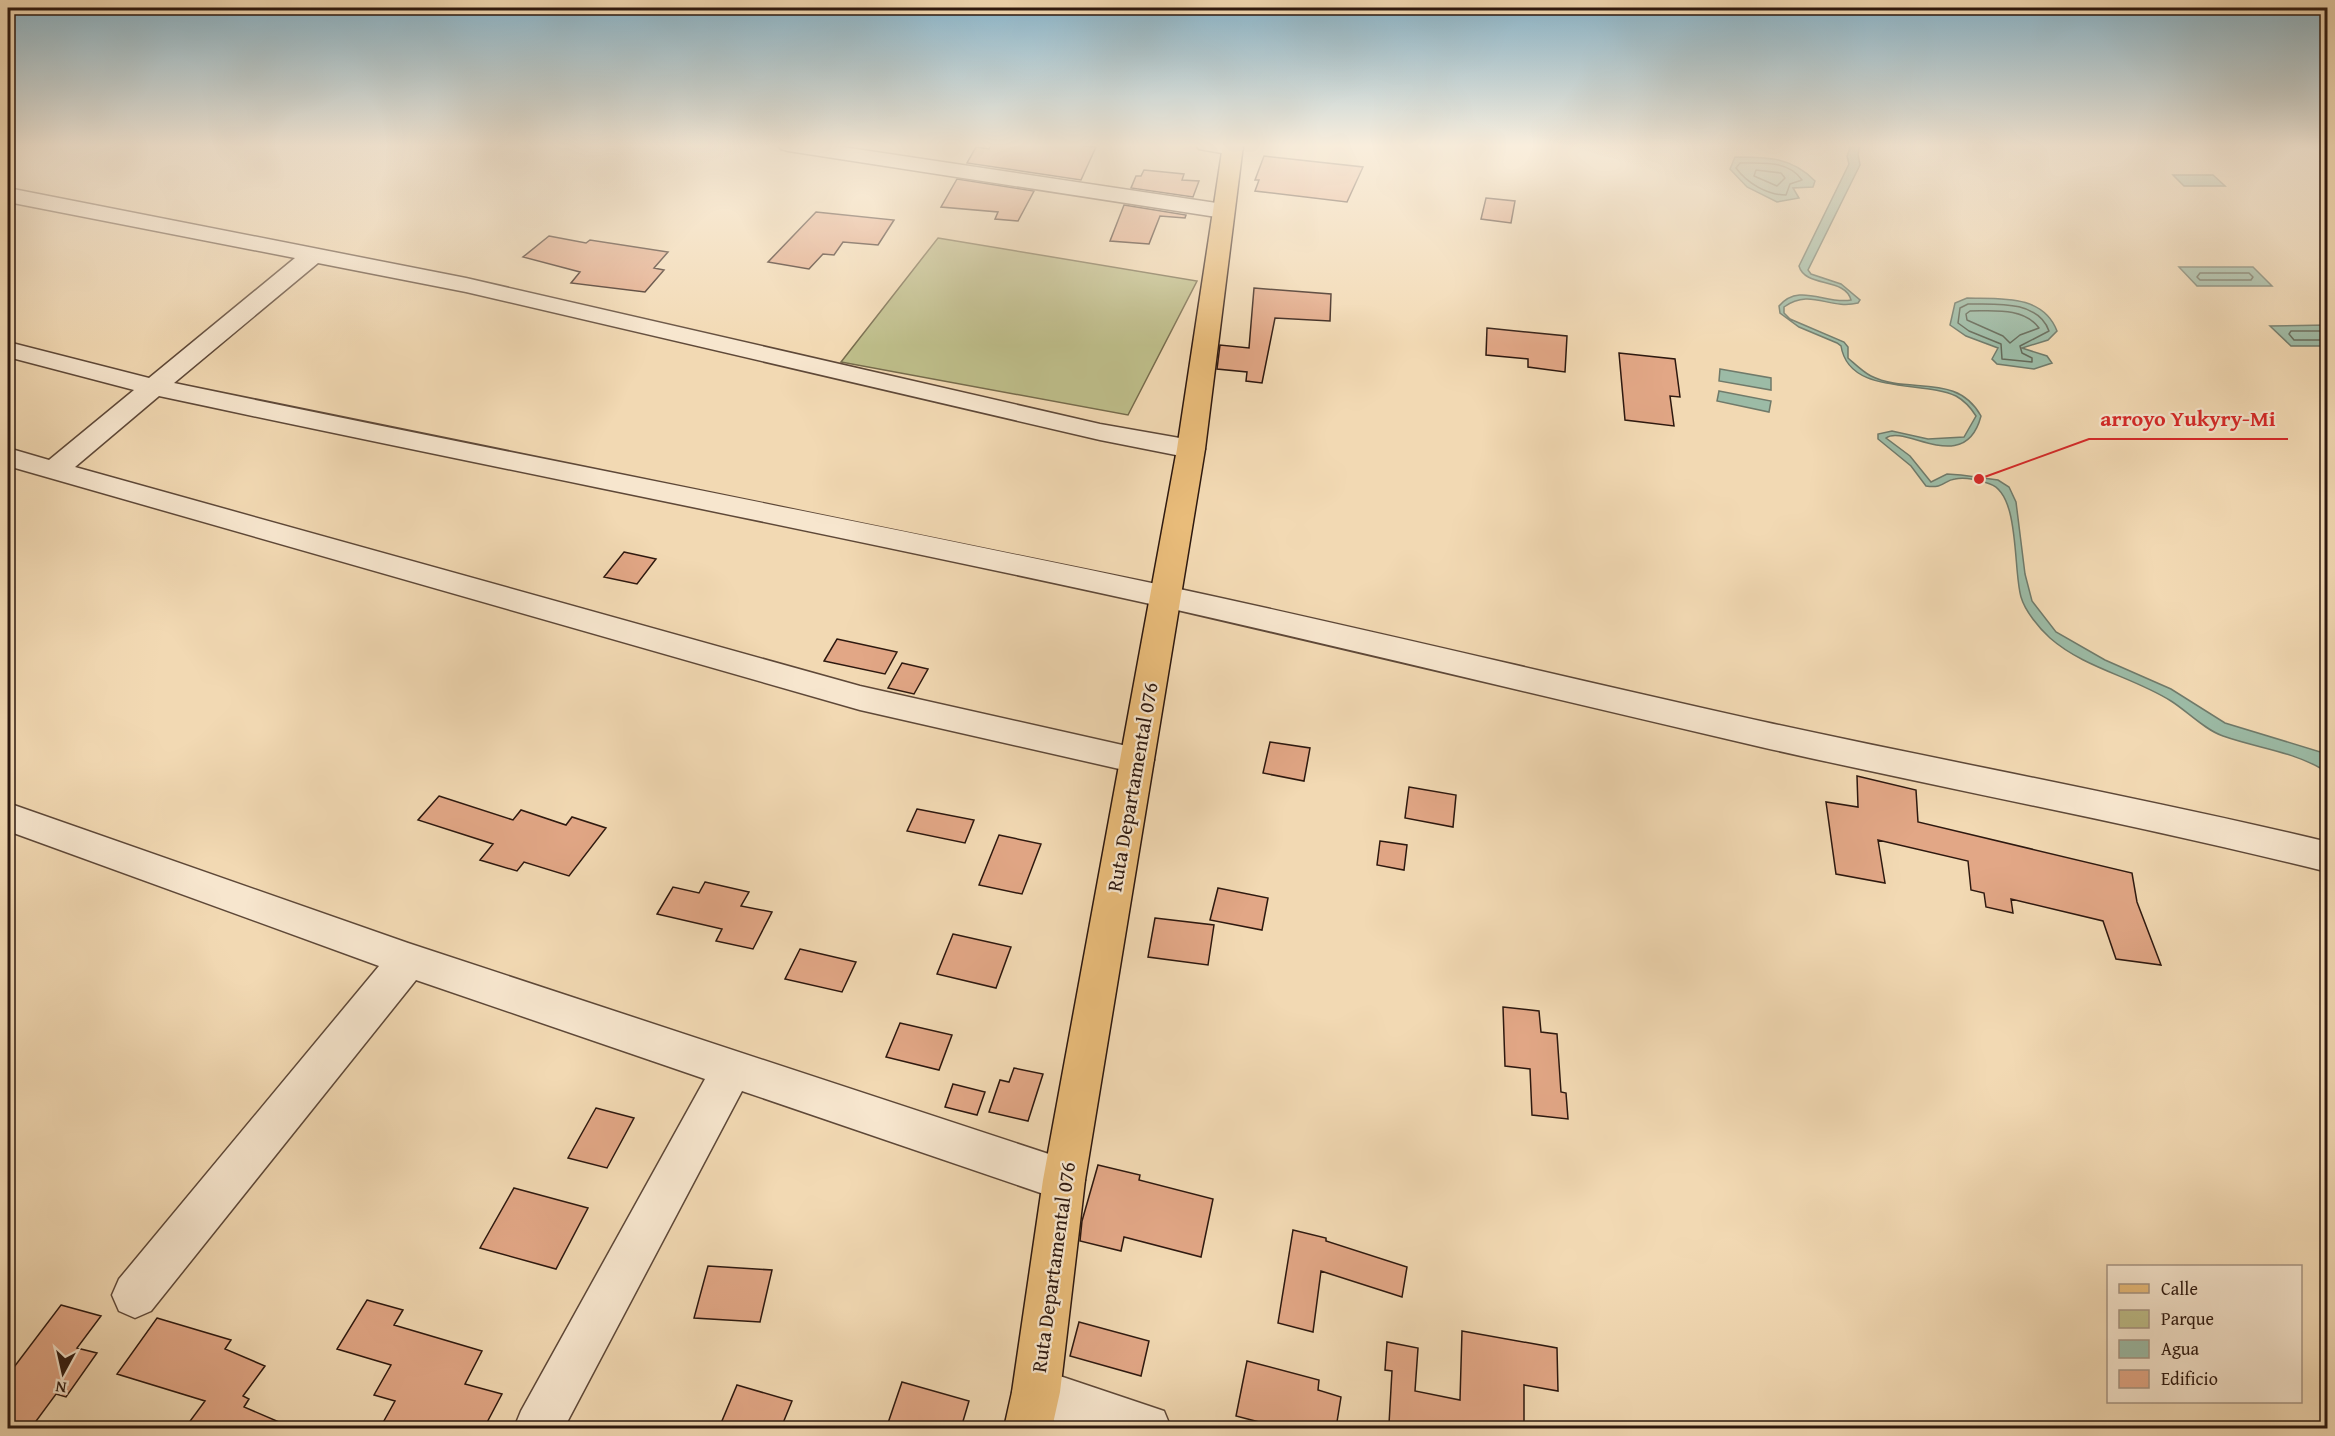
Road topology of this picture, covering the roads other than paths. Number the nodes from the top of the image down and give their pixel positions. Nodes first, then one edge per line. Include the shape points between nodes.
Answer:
1 (94, 212) edge
2 (1222, 212) edge
3 (313, 255) junction
4 (8, 349) edge
5 (154, 387) junction
6 (1191, 448) junction
7 (8, 457) edge
8 (54, 470) junction
9 (1166, 597) junction
10 (1137, 760) junction
11 (8, 817) edge
12 (2328, 857) edge
13 (408, 960) junction
14 (732, 1070) junction
15 (1064, 1180) junction
16 (135, 1295) dead end
17 (1032, 1410) edge
18 (538, 1428) edge
19 (1147, 1428) edge

1 - 3 street
2 - 6 main road, Ruta Departamental 076
3 - 5 street
3 - 6 street via 466,285 1100,432
4 - 5 street
5 - 8 street
5 - 9 street
6 - 9 main road, Ruta Departamental 076
7 - 8 street
8 - 10 street via 860,698
9 - 10 main road, Ruta Departamental 076
9 - 12 street via 1767,735
10 - 15 main road, Ruta Departamental 076
11 - 13 street
13 - 14 street
13 - 16 street
14 - 15 street
14 - 18 street
15 - 17 main road, Ruta Departamental 076
17 - 19 street

